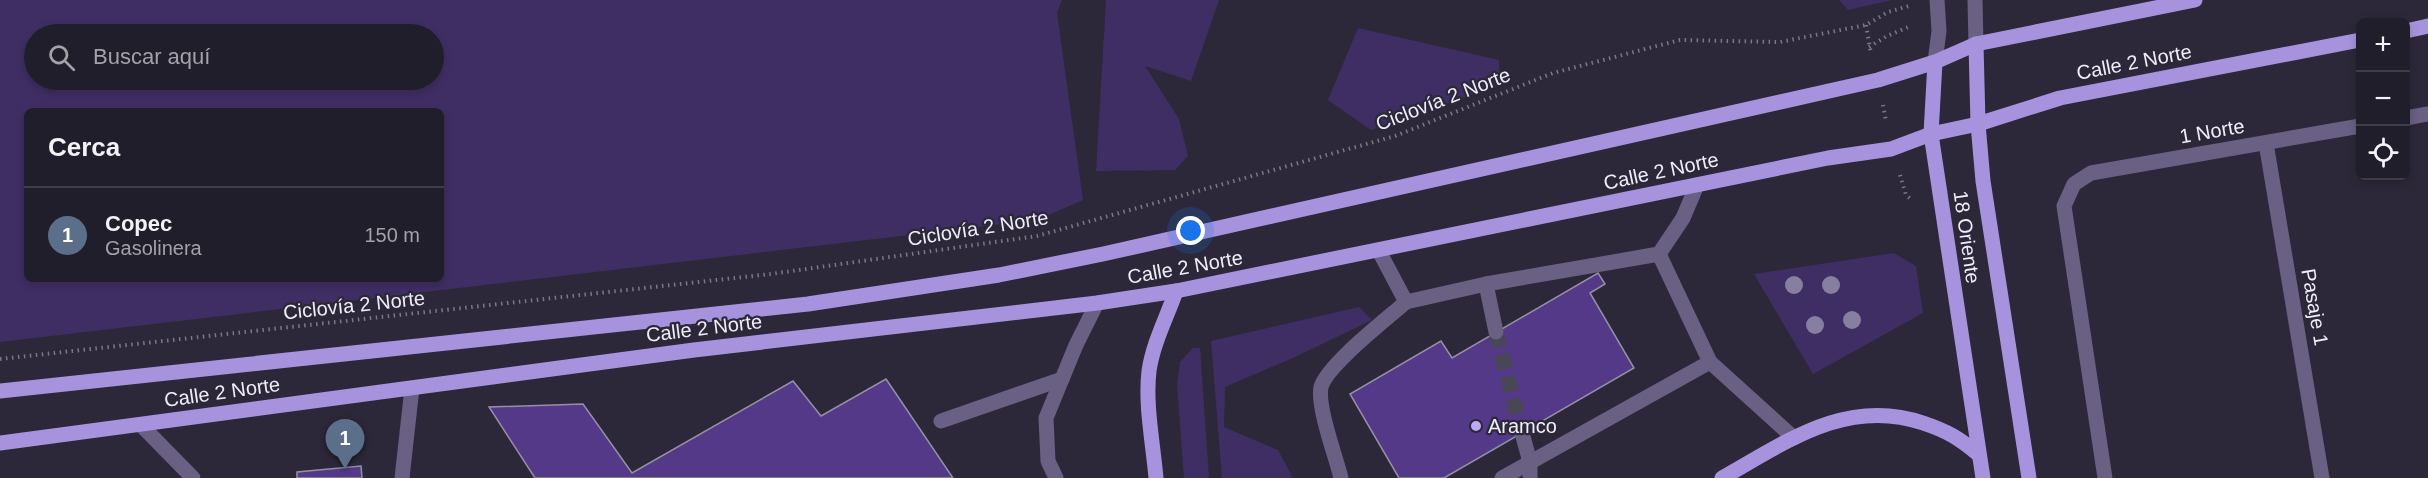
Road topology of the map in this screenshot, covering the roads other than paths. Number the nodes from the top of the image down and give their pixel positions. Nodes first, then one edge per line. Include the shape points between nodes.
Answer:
1 (1937, 0) edge
2 (1975, 0) edge
3 (2153, 0) edge
4 (2195, 0) edge
5 (2169, 5) junction
6 (2428, 26) edge
7 (2410, 30) edge
8 (2356, 41) edge
9 (1976, 44) junction
10 (1935, 62) junction
11 (2428, 114) edge
12 (2410, 117) edge
13 (1978, 124) junction
14 (2356, 127) edge
15 (1931, 134) junction
16 (2265, 143) junction
17 (1697, 185) junction
18 (1379, 251) junction
19 (1659, 254) junction
20 (1486, 284) junction
21 (1176, 291) junction
22 (1406, 302) junction
23 (1097, 303) junction
24 (1496, 332) tunnel mouth
25 (1710, 362) junction
26 (1062, 379) junction
27 (412, 388) junction
28 (0, 391) edge
29 (941, 421) dead end
30 (141, 424) junction
31 (1522, 433) tunnel mouth
32 (1794, 438) junction
33 (0, 444) edge
34 (1978, 454) junction
35 (1530, 470) edge
36 (193, 478) edge
37 (402, 478) edge
38 (1056, 478) edge
39 (1156, 478) edge
40 (1341, 478) edge
41 (1502, 478) edge
42 (1722, 478) edge
43 (1983, 478) edge
44 (2029, 478) edge
45 (2105, 478) edge
46 (2322, 478) edge

1 - 10 street, 18 Oriente
2 - 9 street, 18 Oriente
3 - 5 main road
4 - 5 main road, Calle 2 Norte
5 - 9 main road, Calle 2 Norte
6 - 7 main road
8 - 13 main road, Calle 2 Norte via 2060,98
9 - 10 main road, Calle 2 Norte
9 - 13 main road, 18 Oriente
10 - 15 main road, 18 Oriente
10 - 28 main road, Calle 2 Norte via 1878,80 988,277 808,304
11 - 12 street
13 - 15 main road, Calle 2 Norte
13 - 44 main road, 18 Oriente via 1984,192
14 - 16 street, 1 Norte
15 - 17 main road, Calle 2 Norte via 1891,149
15 - 34 main road, 18 Oriente
16 - 45 street, 1 Norte via 2091,173 2074,184 2064,206
16 - 46 street, Pasaje 1
17 - 18 main road, Calle 2 Norte
17 - 19 street via 1683,218
18 - 21 main road, Calle 2 Norte
18 - 22 street
19 - 20 street
19 - 25 street
20 - 22 street
20 - 24 street
21 - 23 main road, Calle 2 Norte
21 - 39 main road via 1149,371
22 - 40 street via 1332,369 1321,388 1322,409
23 - 26 street
23 - 27 main road, Calle 2 Norte
25 - 32 street
25 - 35 street
26 - 29 street
26 - 38 street via 1046,418 1048,461
27 - 30 main road, Calle 2 Norte
27 - 37 street
30 - 33 main road, Calle 2 Norte
30 - 36 street
31 - 35 street
32 - 34 main road via 1839,419 1884,414 1950,432
32 - 42 main road
34 - 43 main road, 18 Oriente
35 - 41 street

